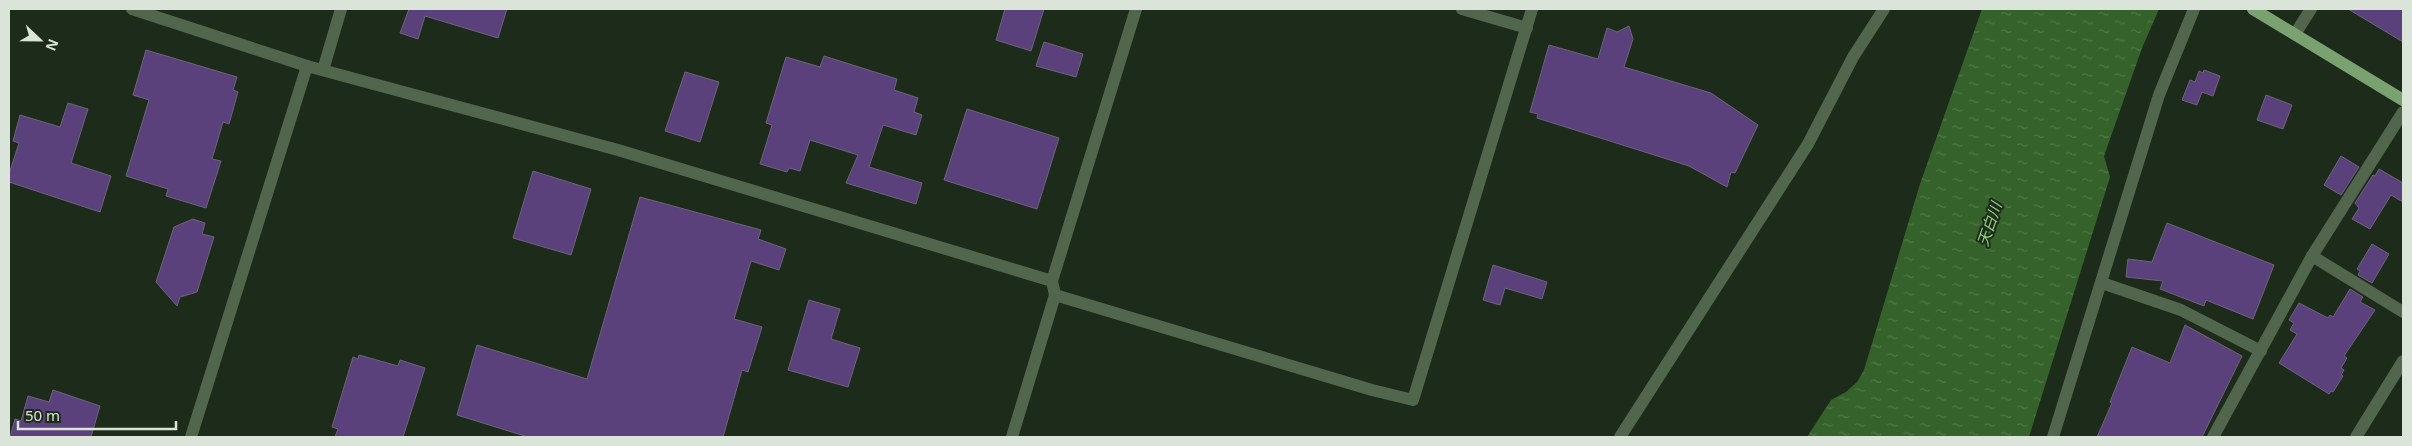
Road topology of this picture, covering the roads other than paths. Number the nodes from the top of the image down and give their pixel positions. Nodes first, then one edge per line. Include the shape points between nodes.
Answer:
1 (132, 9) edge
2 (341, 9) edge
3 (1136, 9) edge
4 (1462, 9) edge
5 (1532, 9) edge
6 (1884, 9) edge
7 (2194, 9) edge
8 (2252, 9) edge
9 (2311, 9) edge
10 (1527, 28) junction
11 (2295, 34) junction
12 (307, 66) junction
13 (323, 70) junction
14 (2403, 100) edge
15 (2403, 112) edge
16 (2312, 256) junction
17 (1052, 281) junction
18 (2102, 283) junction
19 (1054, 295) junction
20 (2403, 312) edge
21 (2261, 351) junction
22 (2403, 361) edge
23 (191, 437) edge
24 (1012, 437) edge
25 (1620, 437) edge
26 (2053, 437) edge
27 (2214, 437) edge
28 (2356, 437) edge

1 - 12 street
2 - 13 street
3 - 17 street
4 - 10 street
5 - 10 street
6 - 25 street via 1853,57 1808,144
7 - 18 street via 2159,95
8 - 11 main road
9 - 11 street
10 - 19 street via 1413,400
11 - 14 main road
12 - 13 street
12 - 23 street
13 - 17 street via 618,150
15 - 16 street
16 - 20 street
16 - 21 street
17 - 19 street
18 - 21 street via 2181,310
18 - 26 street
19 - 24 street
21 - 27 street
22 - 28 street

